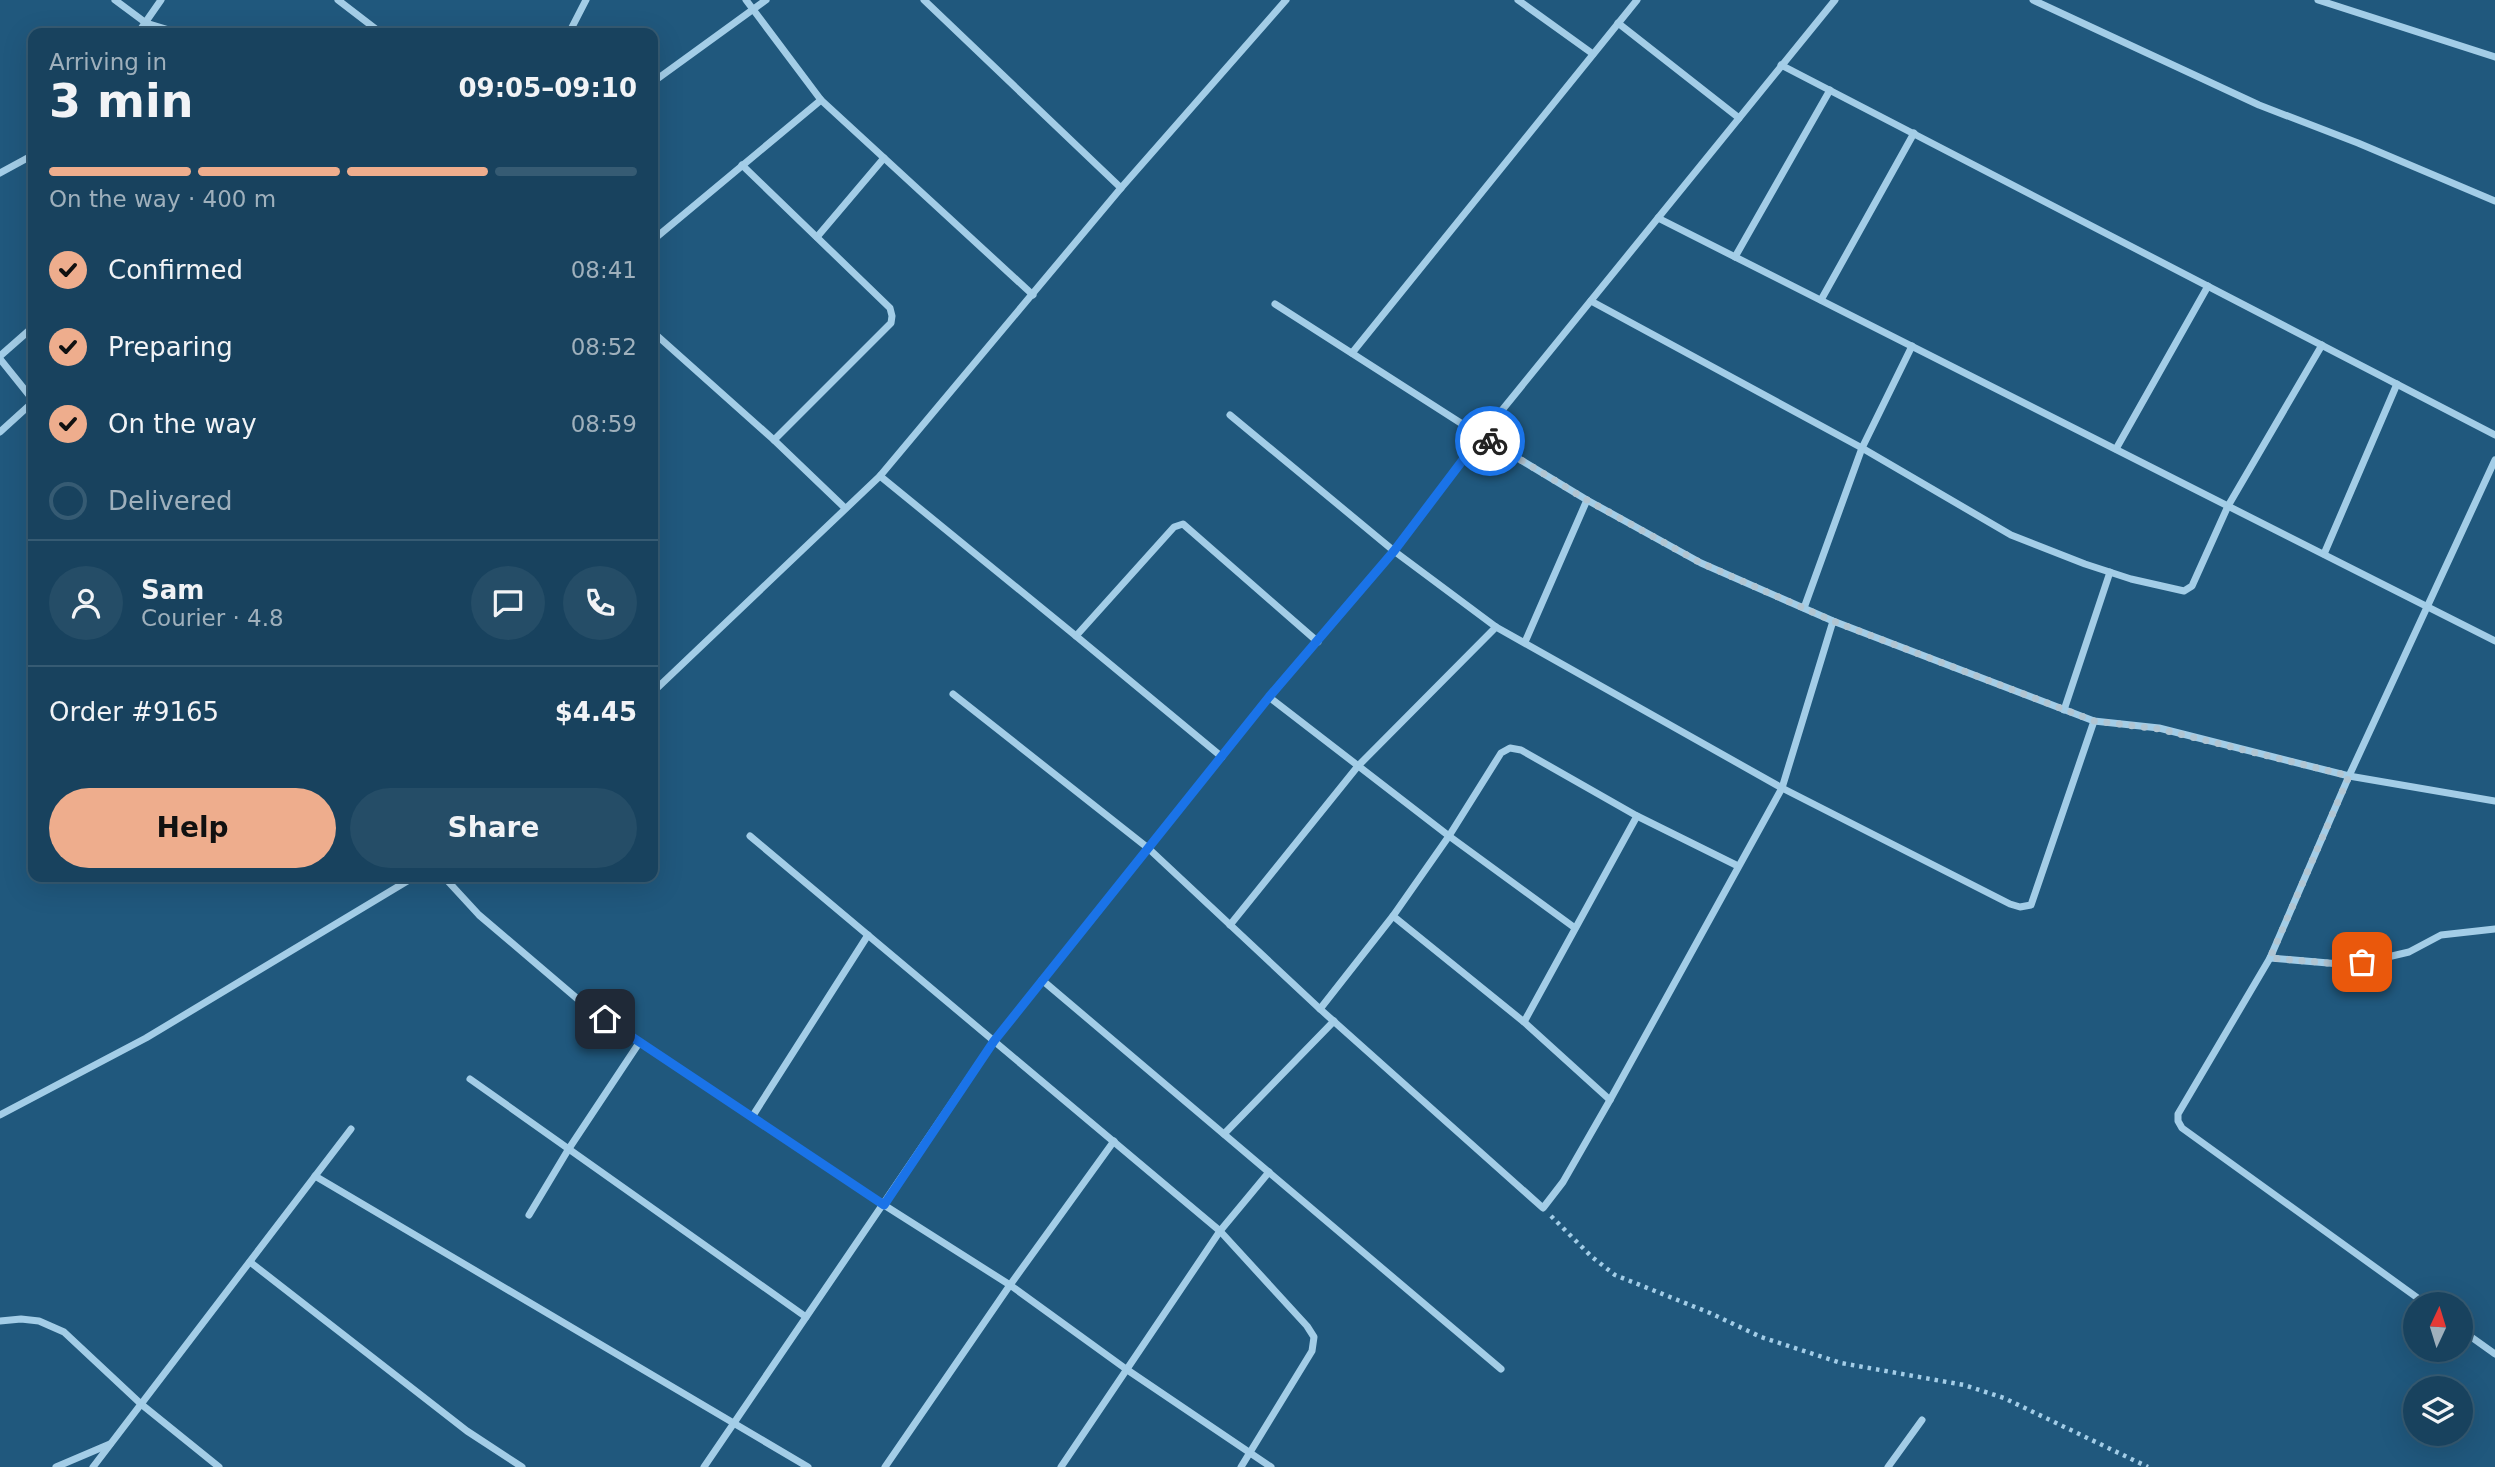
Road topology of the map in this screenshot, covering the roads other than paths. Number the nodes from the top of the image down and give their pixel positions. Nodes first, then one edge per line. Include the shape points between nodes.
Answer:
1 (115, 0) edge
2 (161, 0) edge
3 (338, 0) edge
4 (586, 0) edge
5 (746, 0) edge
6 (766, 0) edge
7 (924, 0) edge
8 (1286, 0) edge
9 (1518, 0) edge
10 (1637, 0) edge
11 (1835, 0) edge
12 (2033, 0) edge
13 (2318, 0) edge
14 (753, 10) junction
15 (146, 23) junction
16 (1618, 23) junction
17 (142, 28) edge
18 (162, 28) edge
19 (374, 28) edge
20 (572, 28) edge
21 (1593, 54) junction
22 (2495, 57) edge
23 (1781, 65) junction
24 (658, 78) edge
25 (1830, 90) junction
26 (821, 100) junction
27 (1738, 118) junction
28 (1914, 133) junction
29 (884, 158) junction
30 (28, 159) edge
31 (743, 165) junction
32 (0, 173) edge
33 (1121, 188) junction
34 (2495, 201) edge
35 (1658, 218) junction
36 (658, 236) edge
37 (817, 237) junction
38 (1735, 257) junction
39 (2207, 286) junction
40 (1033, 295) junction
41 (1821, 300) junction
42 (1591, 302) junction
43 (1275, 304) dead end
44 (28, 332) edge
45 (658, 336) edge
46 (2322, 345) junction
47 (1912, 346) junction
48 (1352, 353) junction
49 (0, 358) edge
50 (2397, 384) junction
51 (28, 394) edge
52 (28, 406) edge
53 (1230, 415) dead end
54 (0, 432) edge
55 (2495, 435) edge
56 (1481, 436) junction
57 (774, 440) junction
58 (1862, 448) junction
59 (2116, 449) junction
60 (2495, 460) edge
61 (880, 476) junction
62 (1587, 500) junction
63 (2228, 506) junction
64 (845, 508) junction
65 (1394, 551) junction
66 (2324, 554) junction
67 (2110, 572) junction
68 (2428, 607) junction
69 (1804, 608) junction
70 (1833, 621) junction
71 (1496, 627) junction
72 (1076, 636) junction
73 (2495, 640) edge
74 (1318, 642) junction
75 (1525, 642) junction
76 (658, 687) edge
77 (953, 694) dead end
78 (1269, 697) junction
79 (2064, 710) junction
80 (2094, 721) junction
81 (1222, 757) junction
82 (1358, 766) junction
83 (2349, 776) junction
84 (1782, 788) junction
85 (2495, 801) edge
86 (1637, 816) junction
87 (750, 836) dead end
88 (1449, 836) junction
89 (1148, 848) junction
90 (1738, 866) junction
91 (406, 882) edge
92 (449, 882) edge
93 (1393, 916) junction
94 (1230, 925) junction
95 (1575, 928) junction
96 (2495, 929) edge
97 (868, 935) junction
98 (2270, 958) junction
99 (1042, 980) junction
100 (1320, 1009) junction
101 (1334, 1021) junction
102 (1524, 1022) junction
103 (994, 1041) junction
104 (639, 1043) junction
105 (470, 1079) dead end
106 (1610, 1100) junction
107 (0, 1115) edge
108 (752, 1116) junction
109 (351, 1129) dead end
110 (1224, 1134) junction
111 (1114, 1142) junction
112 (568, 1150) junction
113 (1269, 1172) junction
114 (315, 1175) junction
115 (884, 1205) junction
116 (529, 1214) dead end
117 (1220, 1231) junction
118 (250, 1262) junction
119 (1010, 1284) junction
120 (2409, 1292) edge
121 (806, 1317) junction
122 (0, 1321) edge
123 (2473, 1338) edge
124 (2495, 1354) edge
125 (1126, 1369) junction
126 (1501, 1369) dead end
127 (141, 1404) junction
128 (1922, 1420) dead end
129 (733, 1423) junction
130 (110, 1444) junction
131 (1250, 1452) junction
132 (56, 1467) edge
133 (93, 1467) edge
134 (219, 1467) edge
135 (522, 1467) edge
136 (705, 1467) edge
137 (808, 1467) edge
138 (885, 1467) edge
139 (1061, 1467) edge
140 (1241, 1467) edge
141 (1271, 1467) edge
142 (1888, 1467) edge

1 - 15 street
2 - 15 street
3 - 19 street
4 - 20 street
5 - 14 street
6 - 14 street
7 - 33 street
8 - 33 street
9 - 21 street
10 - 16 street
11 - 23 street
12 - 34 street via 2259,105
13 - 22 street
14 - 24 street
14 - 26 street
15 - 17 street
15 - 18 street
16 - 21 street
16 - 27 street
21 - 48 street
23 - 25 street
23 - 27 street
25 - 28 street
25 - 38 street
26 - 29 street
26 - 31 street
27 - 35 street
28 - 39 street
28 - 41 street
29 - 37 street
29 - 40 street
30 - 32 street
31 - 36 street
31 - 37 street
33 - 40 street
35 - 38 street
35 - 42 street
37 - 57 street via 890,308 892,320
38 - 41 street
39 - 46 street
39 - 59 street
40 - 61 street
41 - 47 street
42 - 56 street
42 - 58 street
43 - 48 street
44 - 49 street
45 - 57 street
46 - 50 street
46 - 63 street
47 - 58 street
47 - 59 street
48 - 56 street
49 - 51 street
50 - 55 street
50 - 66 street
52 - 54 street
53 - 65 street
56 - 62 street
56 - 65 street
57 - 64 street
58 - 67 street via 2011,535
58 - 69 street
59 - 63 street
60 - 68 street
61 - 64 street
61 - 72 street
62 - 69 street via 1701,563
62 - 75 street
63 - 66 street
63 - 67 street via 2192,586 2184,591
64 - 76 street
65 - 71 street
65 - 74 street
66 - 68 street
67 - 79 street
68 - 73 street
68 - 83 street
69 - 70 street
70 - 79 street
70 - 84 street
71 - 75 street
71 - 82 street
72 - 74 street via 1174,527 1183,524
72 - 81 street
74 - 78 street
75 - 84 street
77 - 89 street
78 - 81 street
78 - 82 street
79 - 80 street
80 - 83 street via 2159,729
80 - 84 street via 2031,905 2026,907 2010,904
81 - 89 street
82 - 88 street
82 - 94 street
83 - 85 street
83 - 98 street
84 - 90 street
86 - 88 street via 1510,748 1501,753
86 - 90 street
86 - 95 street
87 - 97 street
88 - 93 street
88 - 95 street
89 - 94 street
89 - 99 street
90 - 106 street
91 - 107 street via 146,1038
92 - 104 street via 534,963
93 - 100 street
93 - 102 street
94 - 100 street
95 - 102 street
96 - 98 street via 2441,935 2409,952 2362,962
97 - 103 street
97 - 108 street
98 - 120 street via 2178,1121
99 - 103 street
99 - 110 street
100 - 101 street
101 - 106 street via 1543,1208
101 - 110 street
102 - 106 street
103 - 111 street
103 - 115 street
104 - 108 street
104 - 112 street
105 - 112 street
108 - 115 street
109 - 114 street
110 - 113 street
111 - 117 street
111 - 119 street
112 - 116 street
112 - 121 street
113 - 117 street
113 - 126 street
114 - 118 street
114 - 129 street
115 - 119 street
115 - 121 street
117 - 125 street
117 - 131 street via 1314,1337 1312,1351
118 - 127 street
118 - 135 street via 467,1431
119 - 125 street
119 - 138 street
121 - 129 street
122 - 127 street via 39,1321 64,1332
123 - 124 street
125 - 131 street
125 - 139 street
127 - 130 street
127 - 134 street
128 - 142 street
129 - 136 street
129 - 137 street
130 - 132 street
130 - 133 street
131 - 140 street
131 - 141 street

